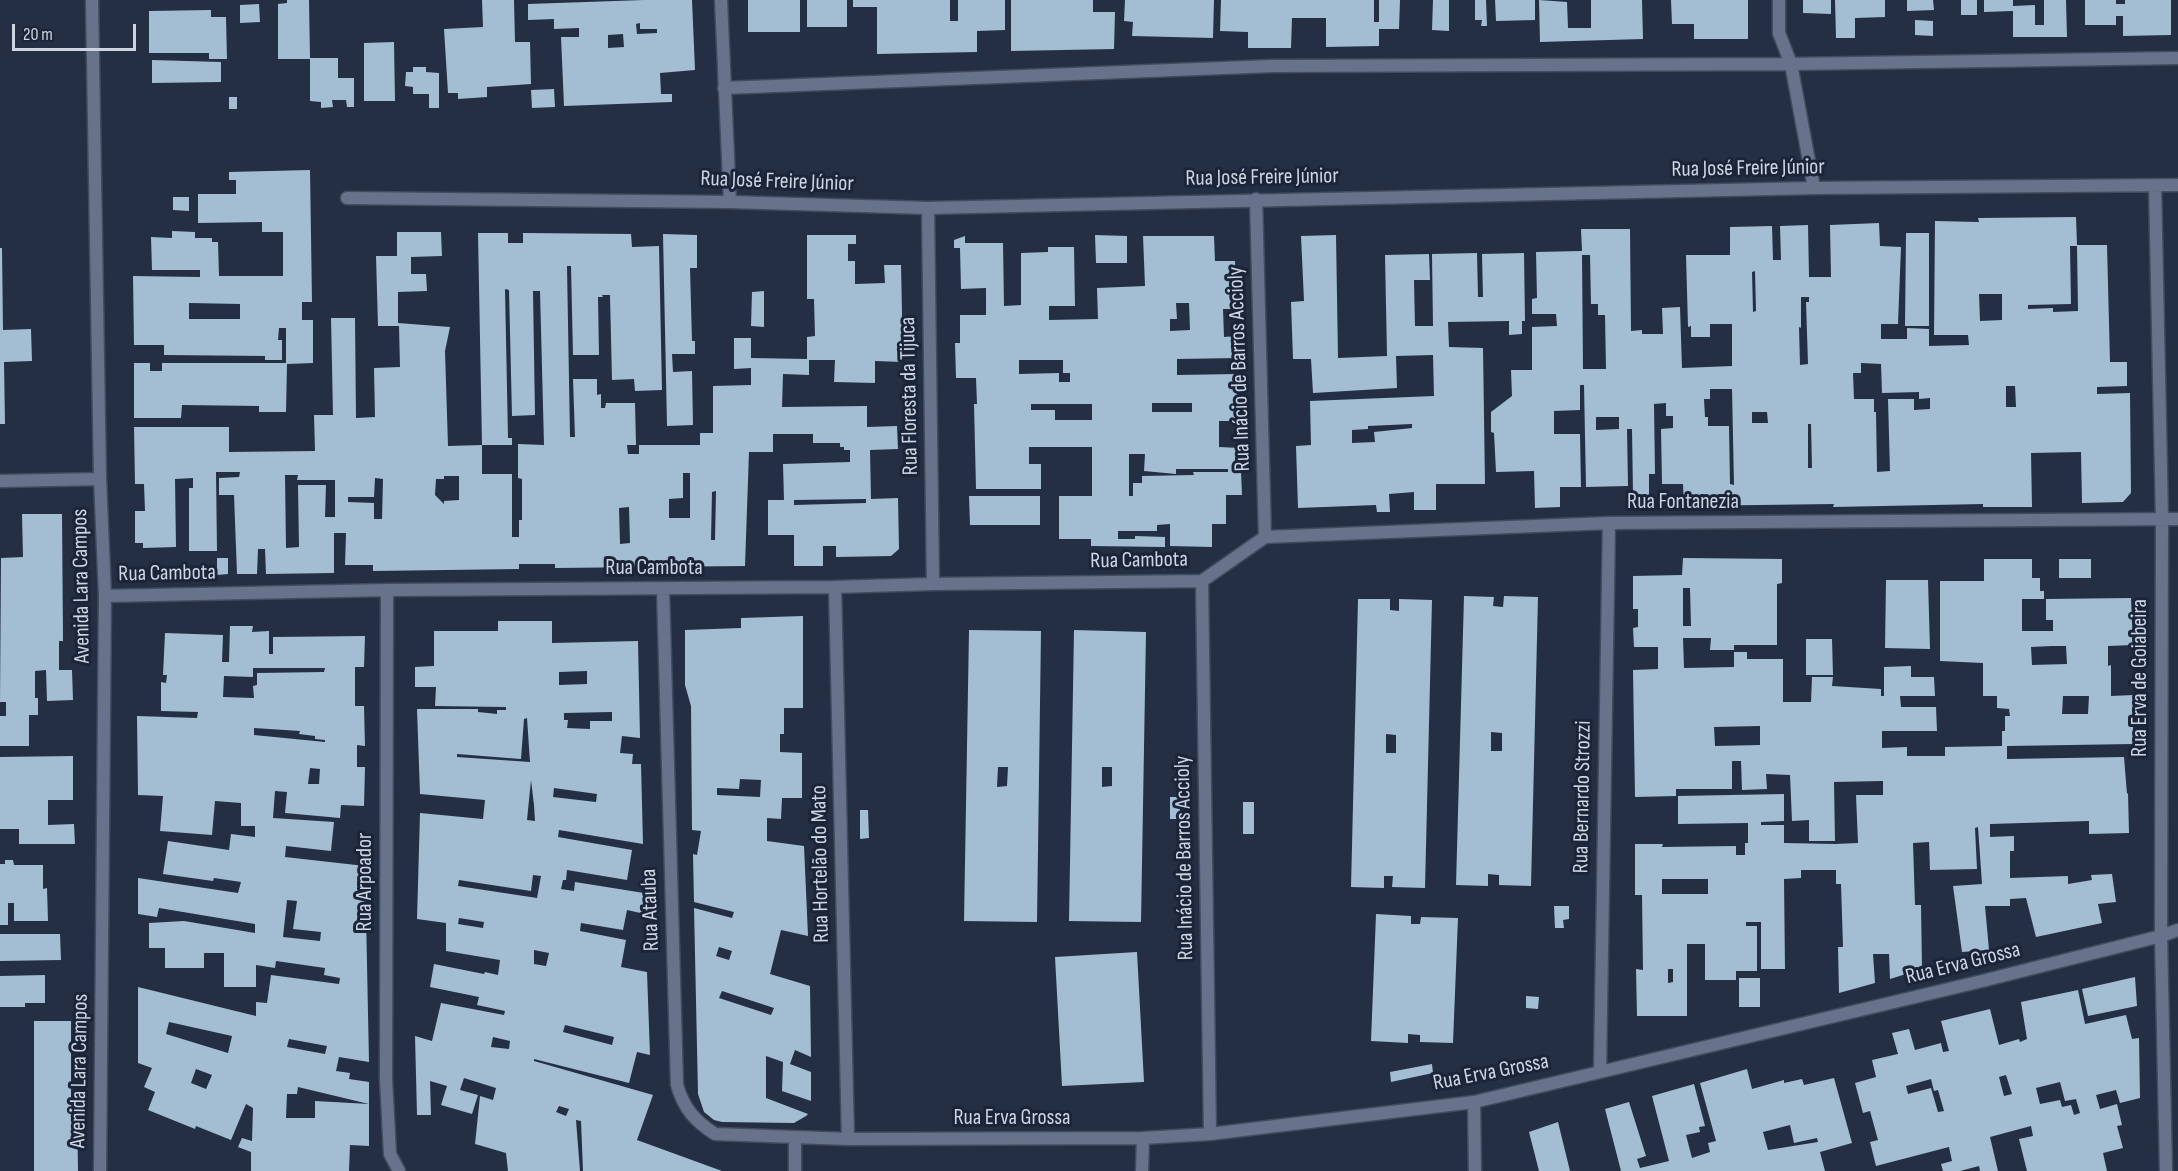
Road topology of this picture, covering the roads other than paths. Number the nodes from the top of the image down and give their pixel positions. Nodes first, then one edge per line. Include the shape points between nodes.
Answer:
1 (92, 0) edge
2 (721, 0) edge
3 (1779, 0) edge
4 (2178, 58) edge
5 (1791, 64) junction
6 (724, 88) junction
7 (2178, 184) edge
8 (2155, 185) junction
9 (1814, 188) junction
10 (347, 198) dead end
11 (1256, 199) junction
12 (730, 202) junction
13 (928, 208) junction
14 (100, 479) junction
15 (0, 481) edge
16 (2162, 519) junction
17 (2178, 519) edge
18 (1609, 523) junction
19 (1265, 537) junction
20 (1202, 581) junction
21 (933, 584) junction
22 (835, 587) junction
23 (663, 589) junction
24 (387, 590) junction
25 (105, 596) junction
26 (2178, 930) edge
27 (2161, 936) junction
28 (1600, 1071) junction
29 (1474, 1102) junction
30 (1210, 1134) junction
31 (795, 1137) junction
32 (1143, 1138) junction
33 (848, 1139) junction
34 (100, 1171) edge
35 (399, 1171) edge
36 (795, 1171) edge
37 (1142, 1171) edge
38 (1474, 1171) edge
39 (2166, 1171) edge

1 - 14 street, Avenida Lara Campos
2 - 6 street
3 - 5 street via 1779,33
4 - 5 street
5 - 6 street via 1273,66
5 - 9 street
6 - 12 street
7 - 8 street, Rua José Freire Júnior
8 - 9 street, Rua José Freire Júnior
8 - 16 street, Rua Erva de Goiabeira
9 - 11 street, Rua José Freire Júnior
10 - 12 street, Rua José Freire Júnior
11 - 13 street, Rua José Freire Júnior
11 - 19 street, Rua Inácio de Barros Accioly
12 - 13 street, Rua José Freire Júnior
13 - 21 street, Rua Floresta da Tijuca
14 - 15 street
14 - 25 street, Avenida Lara Campos
16 - 17 street, Rua Fontanezia
16 - 18 street, Rua Fontanezia
16 - 27 street, Rua Erva de Goiabeira
18 - 19 street, Rua Fontanezia
18 - 28 street, Rua Bernardo Strozzi
19 - 20 street
20 - 21 street, Rua Cambota
20 - 30 street, Rua Inácio de Barros Accioly
21 - 22 street, Rua Cambota
22 - 23 street, Rua Cambota
22 - 33 street, Rua Hortelão do Mato
23 - 24 street, Rua Cambota
23 - 31 street, Rua Atauba via 677,1085 687,1111 715,1134
24 - 25 street, Rua Cambota
24 - 35 street, Rua Arpoador via 386,1079 390,1154
25 - 34 street, Avenida Lara Campos
26 - 27 street, Rua Erva Grossa
27 - 28 street, Rua Erva Grossa
27 - 39 street, Rua Erva de Goiabeira
28 - 29 street, Rua Erva Grossa
29 - 30 street, Rua Erva Grossa
29 - 38 street
30 - 32 street, Rua Erva Grossa
31 - 33 street, Rua Erva Grossa
31 - 36 street
32 - 33 street, Rua Erva Grossa
32 - 37 street

